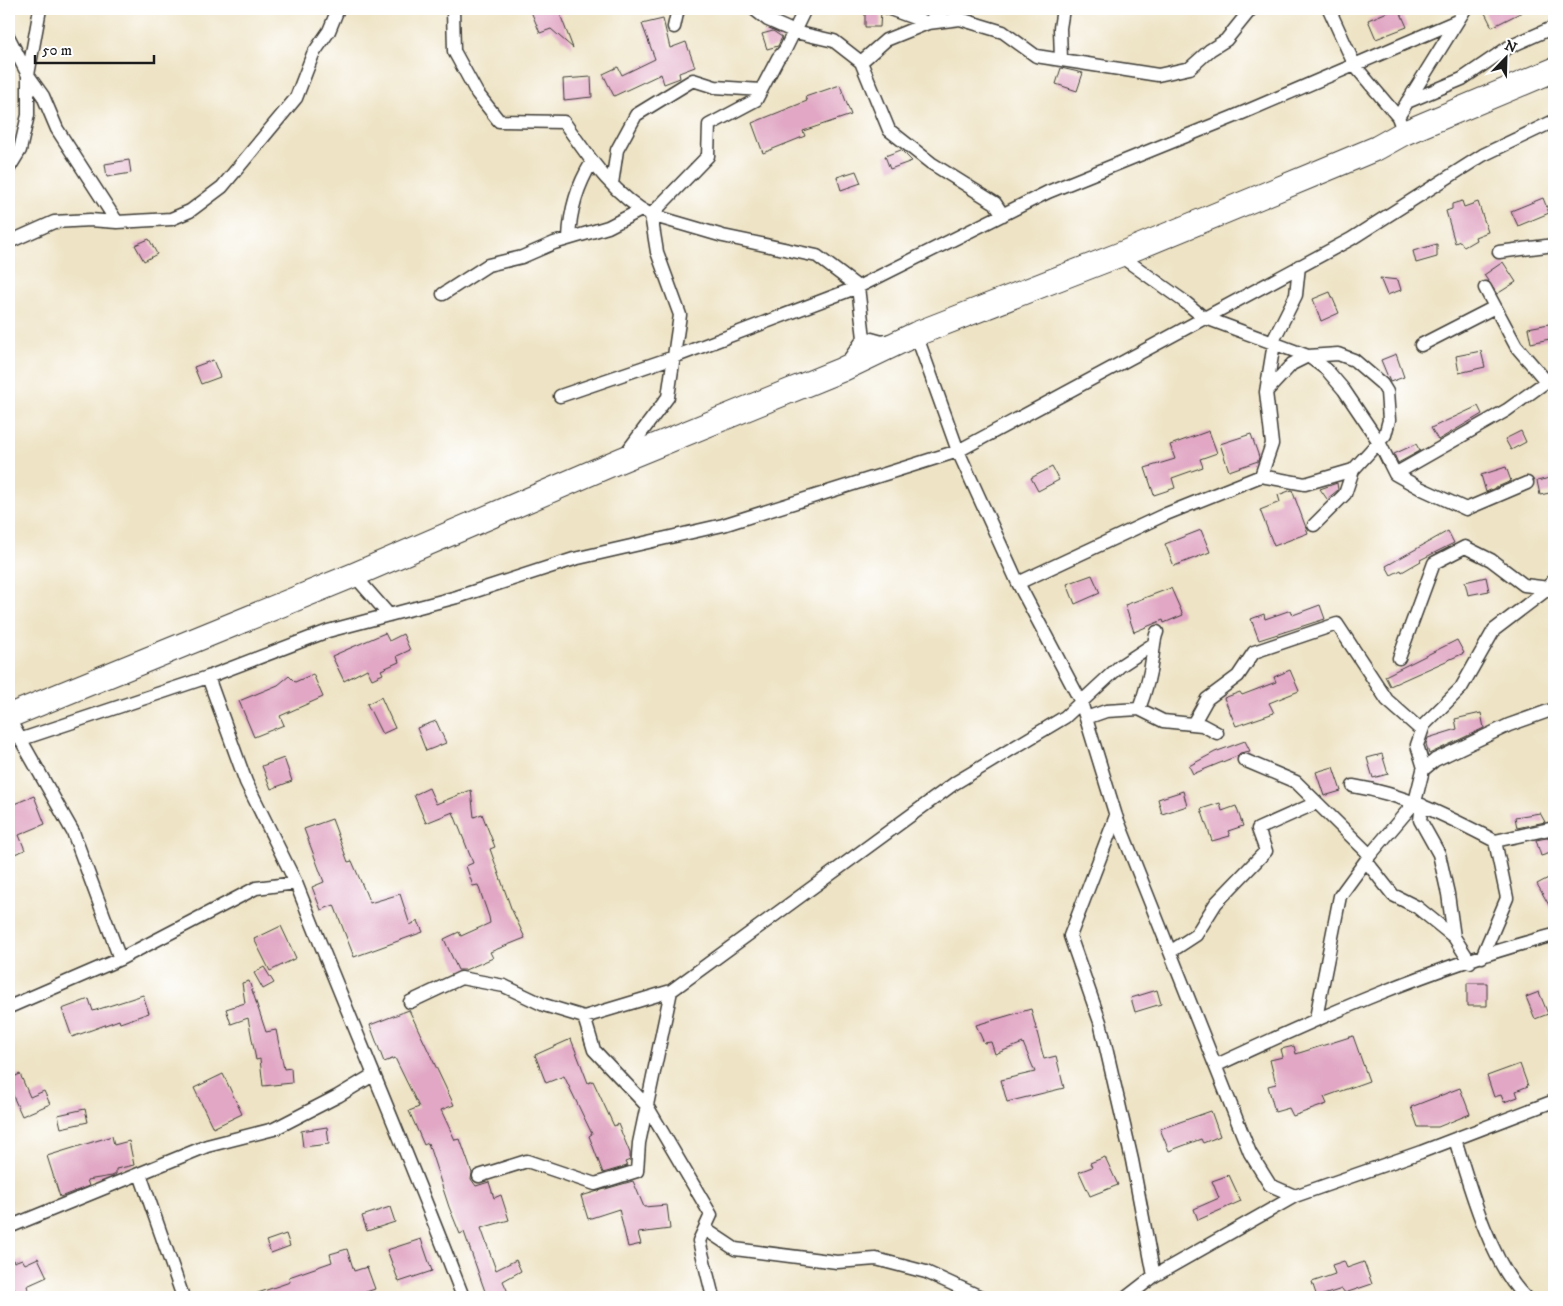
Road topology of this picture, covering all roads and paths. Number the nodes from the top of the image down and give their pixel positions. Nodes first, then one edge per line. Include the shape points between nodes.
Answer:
1 (40, 9) edge
2 (338, 9) edge
3 (452, 9) edge
4 (678, 9) edge
5 (754, 9) edge
6 (805, 9) edge
7 (890, 9) edge
8 (911, 9) edge
9 (943, 9) edge
10 (1063, 9) edge
11 (1251, 9) edge
12 (1329, 9) edge
13 (1465, 9) edge
14 (1458, 21) junction
15 (928, 23) junction
16 (674, 27) dead end
17 (1554, 27) edge
18 (795, 32) junction
19 (9, 38) edge
20 (1061, 60) junction
21 (861, 62) junction
22 (1355, 66) junction
23 (1554, 70) edge
24 (28, 75) junction
25 (761, 90) junction
26 (1407, 102) junction
27 (1554, 121) edge
28 (1401, 125) junction
29 (592, 162) junction
30 (9, 168) edge
31 (612, 184) junction
32 (646, 213) junction
33 (1003, 214) junction
34 (117, 222) junction
35 (569, 238) junction
36 (9, 242) edge
37 (1554, 246) edge
38 (1499, 252) dead end
39 (1119, 255) junction
40 (1299, 266) junction
41 (858, 287) junction
42 (1485, 288) dead end
43 (443, 294) dead end
44 (1495, 307) junction
45 (1203, 317) junction
46 (916, 334) junction
47 (864, 337) junction
48 (1421, 344) dead end
49 (1274, 345) junction
50 (1308, 356) junction
51 (674, 357) junction
52 (841, 370) junction
53 (1550, 378) edge
54 (1266, 392) junction
55 (560, 396) dead end
56 (1378, 442) junction
57 (958, 451) junction
58 (621, 460) junction
59 (1353, 470) junction
60 (1395, 474) junction
61 (1261, 476) junction
62 (1527, 483) dead end
63 (1314, 525) dead end
64 (354, 575) junction
65 (1018, 583) junction
66 (1551, 583) edge
67 (389, 615) junction
68 (1399, 658) dead end
69 (208, 677) junction
70 (1081, 702) junction
71 (1139, 709) junction
72 (1554, 710) edge
73 (9, 718) edge
74 (1086, 718) junction
75 (1193, 724) junction
76 (1422, 731) junction
77 (1217, 733) dead end
78 (22, 739) junction
79 (1244, 760) dead end
80 (1424, 768) junction
81 (1353, 786) dead end
82 (1316, 803) junction
83 (1419, 804) junction
84 (1116, 816) junction
85 (1554, 828) edge
86 (1495, 841) junction
87 (1368, 858) junction
88 (296, 883) junction
89 (1554, 935) edge
90 (1454, 937) junction
91 (1170, 952) junction
92 (120, 959) junction
93 (1476, 959) junction
94 (671, 991) junction
95 (410, 1002) dead end
96 (9, 1007) edge
97 (584, 1017) junction
98 (1316, 1018) junction
99 (1217, 1065) junction
100 (373, 1074) junction
101 (1554, 1100) edge
102 (647, 1106) junction
103 (1455, 1139) junction
104 (140, 1174) junction
105 (479, 1176) dead end
106 (1295, 1196) junction
107 (9, 1228) edge
108 (704, 1229) junction
109 (1154, 1276) junction
110 (1512, 1291) edge
111 (182, 1297) edge
112 (463, 1297) edge
113 (713, 1297) edge
114 (981, 1297) edge
115 (1127, 1297) edge
116 (1525, 1297) edge

1 - 24 street
2 - 34 street via 329,31 313,54 296,98 222,187 190,211 171,219
3 - 29 street via 454,50 477,93 499,122 564,122
4 - 16 street
5 - 18 street via 768,20
6 - 18 street
7 - 15 street
8 - 15 street
9 - 15 street
10 - 20 street
11 - 20 street via 1226,40 1190,68 1172,73 1158,75
12 - 22 street
13 - 14 street
14 - 22 street
14 - 26 street
15 - 20 street via 960,19 1003,32 1036,56
15 - 21 street via 886,40
17 - 26 street via 1509,47 1462,79
18 - 21 street via 834,41
18 - 25 street
19 - 24 street
21 - 33 street via 889,130 930,163 995,203
22 - 28 street
22 - 33 street via 1048,192
23 - 28 highway
24 - 30 street via 28,115 20,150
24 - 34 street via 43,96 57,129
25 - 31 street via 715,87 693,80 636,115 617,150
25 - 32 street via 756,100 709,125 708,156
26 - 28 street
27 - 40 street via 1483,155 1351,239
28 - 39 highway via 1377,148
29 - 31 street
29 - 35 street via 576,195
31 - 32 street
32 - 35 street
32 - 41 street via 723,236 817,256
32 - 51 street via 680,315
33 - 41 street
34 - 36 street via 54,222
35 - 43 street via 522,257 488,265
37 - 38 street
39 - 45 street
39 - 46 highway
40 - 45 street
40 - 49 street via 1296,295 1275,336
41 - 47 street
41 - 51 street
42 - 44 street
44 - 48 street
44 - 53 street via 1516,346
45 - 49 street
45 - 57 street
46 - 47 street via 882,342
46 - 52 highway
46 - 57 street
47 - 52 street
49 - 50 street
49 - 54 street
50 - 54 street via 1292,364
50 - 56 street via 1327,370 1344,390
50 - 56 street via 1345,356 1364,367 1382,384 1389,420 1386,432
51 - 55 street
51 - 58 street via 668,397
52 - 58 highway
53 - 60 street via 1507,410
54 - 61 street via 1272,444
56 - 59 street
56 - 60 street
57 - 65 street
57 - 67 street via 724,525 574,559
58 - 64 highway
59 - 61 street via 1305,484
59 - 63 street via 1345,494
60 - 62 street via 1466,509
61 - 65 street via 1166,514
64 - 67 street
64 - 73 highway
65 - 70 street
66 - 68 street via 1524,585 1491,560 1465,547 1434,563
66 - 76 street via 1494,630 1461,688 1424,725
67 - 69 street via 328,631
69 - 78 street
69 - 88 street via 246,782
70 - 71 street via 1154,638 1153,657
70 - 74 street
70 - 94 street via 1066,717 955,782
71 - 74 street via 1106,711
71 - 75 street via 1162,721
72 - 80 street via 1509,725
73 - 78 street
74 - 84 street
75 - 76 street via 1207,699 1238,676 1254,652 1337,624 1387,700
75 - 77 street
76 - 80 street via 1417,744
78 - 92 street via 73,832
79 - 82 street via 1296,782
80 - 83 street
81 - 83 street
82 - 87 street
82 - 91 street via 1258,829 1266,851 1216,903 1196,935
83 - 86 street
83 - 87 street
83 - 90 street via 1420,820 1439,854
84 - 91 street
84 - 109 street via 1070,936 1100,1022 1132,1160
85 - 86 street
86 - 93 street via 1507,898
87 - 90 street via 1393,895 1417,907
87 - 98 street via 1338,901
88 - 92 street via 256,888
88 - 100 street
89 - 93 street
90 - 93 street
91 - 99 street
92 - 96 street
93 - 98 street
94 - 97 street
94 - 102 street
95 - 97 street via 461,978 504,986 544,1005
97 - 102 street via 594,1050
98 - 99 street
99 - 106 street via 1250,1153 1270,1185
100 - 104 street via 274,1129 207,1146
100 - 112 street
101 - 103 street
102 - 105 street via 637,1170 596,1184 527,1161
102 - 108 street via 711,1215
103 - 106 street
103 - 110 street via 1472,1193
104 - 107 street
104 - 111 street
106 - 109 street
108 - 113 street via 699,1241
108 - 114 street via 735,1249 837,1262 876,1259 926,1272
109 - 115 street
110 - 116 street

